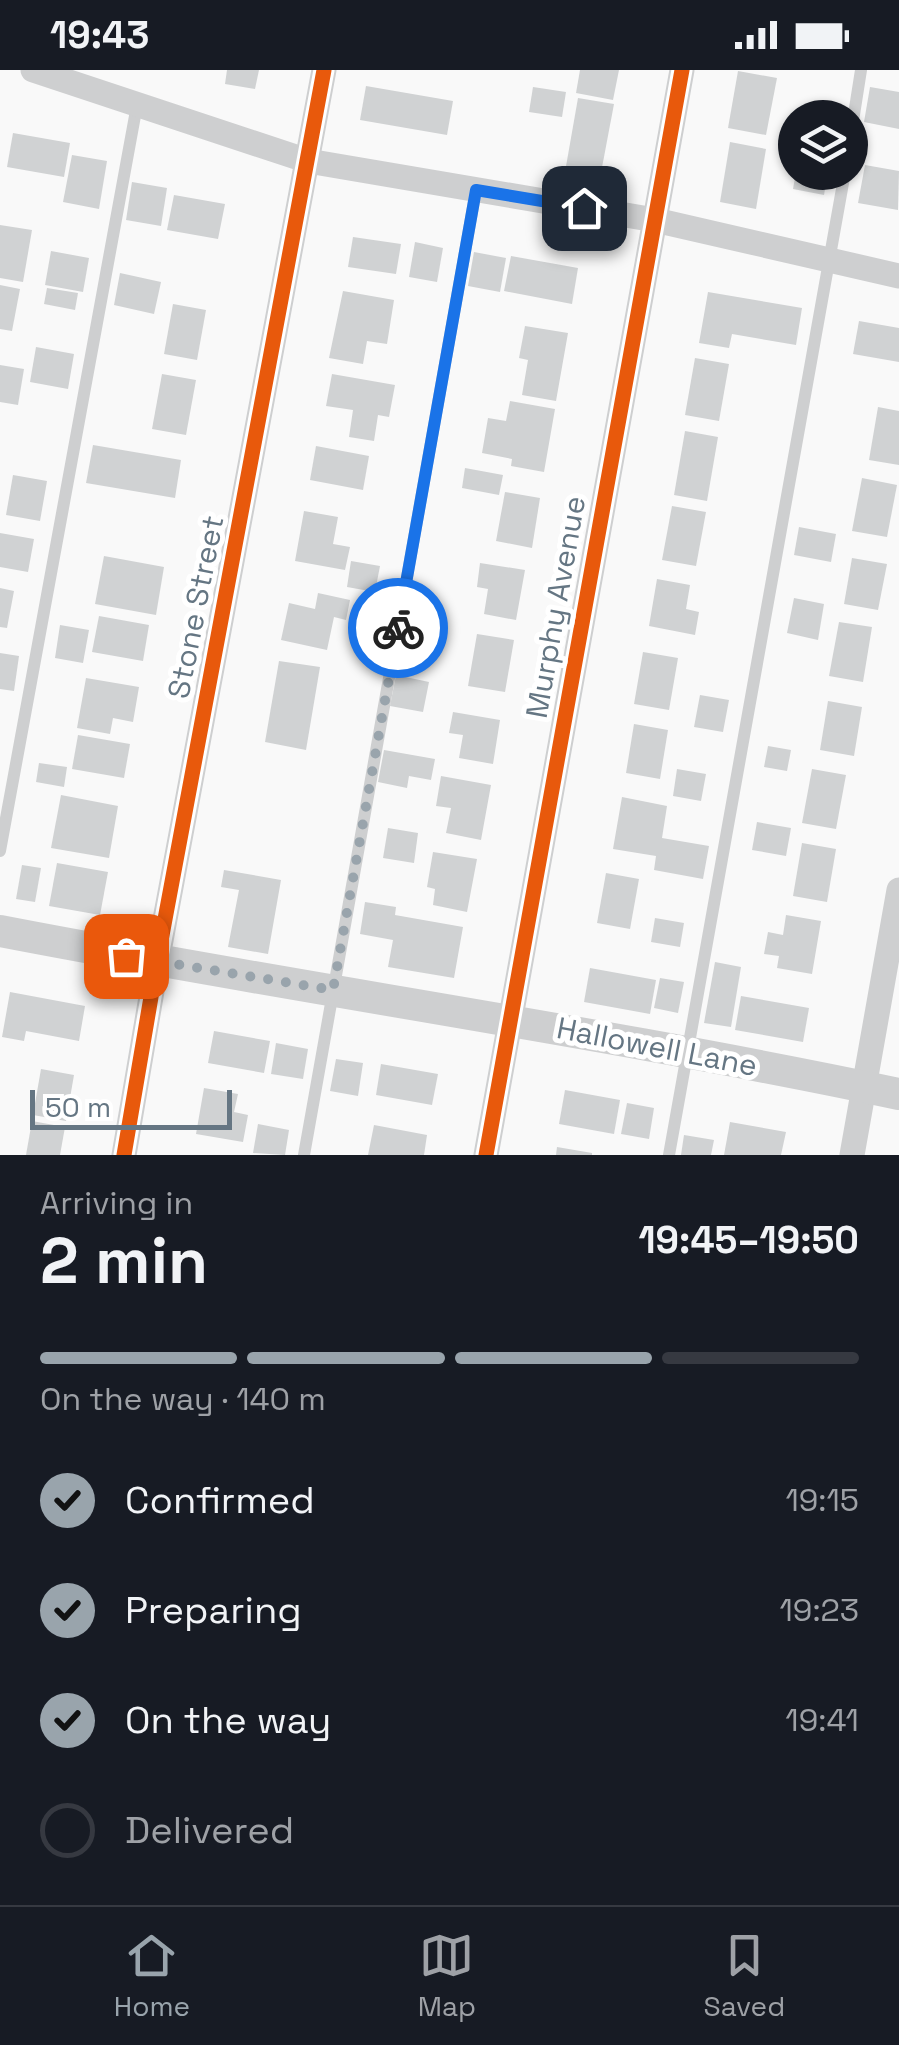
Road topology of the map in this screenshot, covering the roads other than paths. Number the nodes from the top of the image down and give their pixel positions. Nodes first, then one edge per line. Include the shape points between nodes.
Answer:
1 (33, 70) edge
2 (324, 70) edge
3 (682, 70) edge
4 (861, 70) edge
5 (856, 100) edge
6 (136, 105) junction
7 (308, 161) junction
8 (476, 190) junction
9 (842, 190) edge
10 (655, 220) junction
11 (832, 262) junction
12 (899, 276) edge
13 (0, 851) edge
14 (899, 890) edge
15 (0, 931) edge
16 (157, 962) junction
17 (333, 990) junction
18 (509, 1018) junction
19 (688, 1053) junction
20 (864, 1087) junction
21 (899, 1094) edge
22 (124, 1155) edge
23 (304, 1155) edge
24 (486, 1155) edge
25 (670, 1155) edge
26 (852, 1155) edge

1 - 6 street
2 - 7 street, Stone Street
3 - 10 street, Murphy Avenue
4 - 5 lane
6 - 7 street
6 - 13 lane
7 - 8 street
7 - 16 street, Stone Street
8 - 10 street
8 - 17 lane
9 - 11 lane
10 - 11 street
10 - 18 street, Murphy Avenue
11 - 12 street
11 - 19 lane
14 - 20 street
15 - 16 street, Hallowell Lane
16 - 17 street, Hallowell Lane
16 - 22 street, Stone Street
17 - 18 street, Hallowell Lane
17 - 23 lane
18 - 19 street, Hallowell Lane
18 - 24 street, Murphy Avenue
19 - 20 street, Hallowell Lane
19 - 25 lane
20 - 21 street, Hallowell Lane
20 - 26 street

